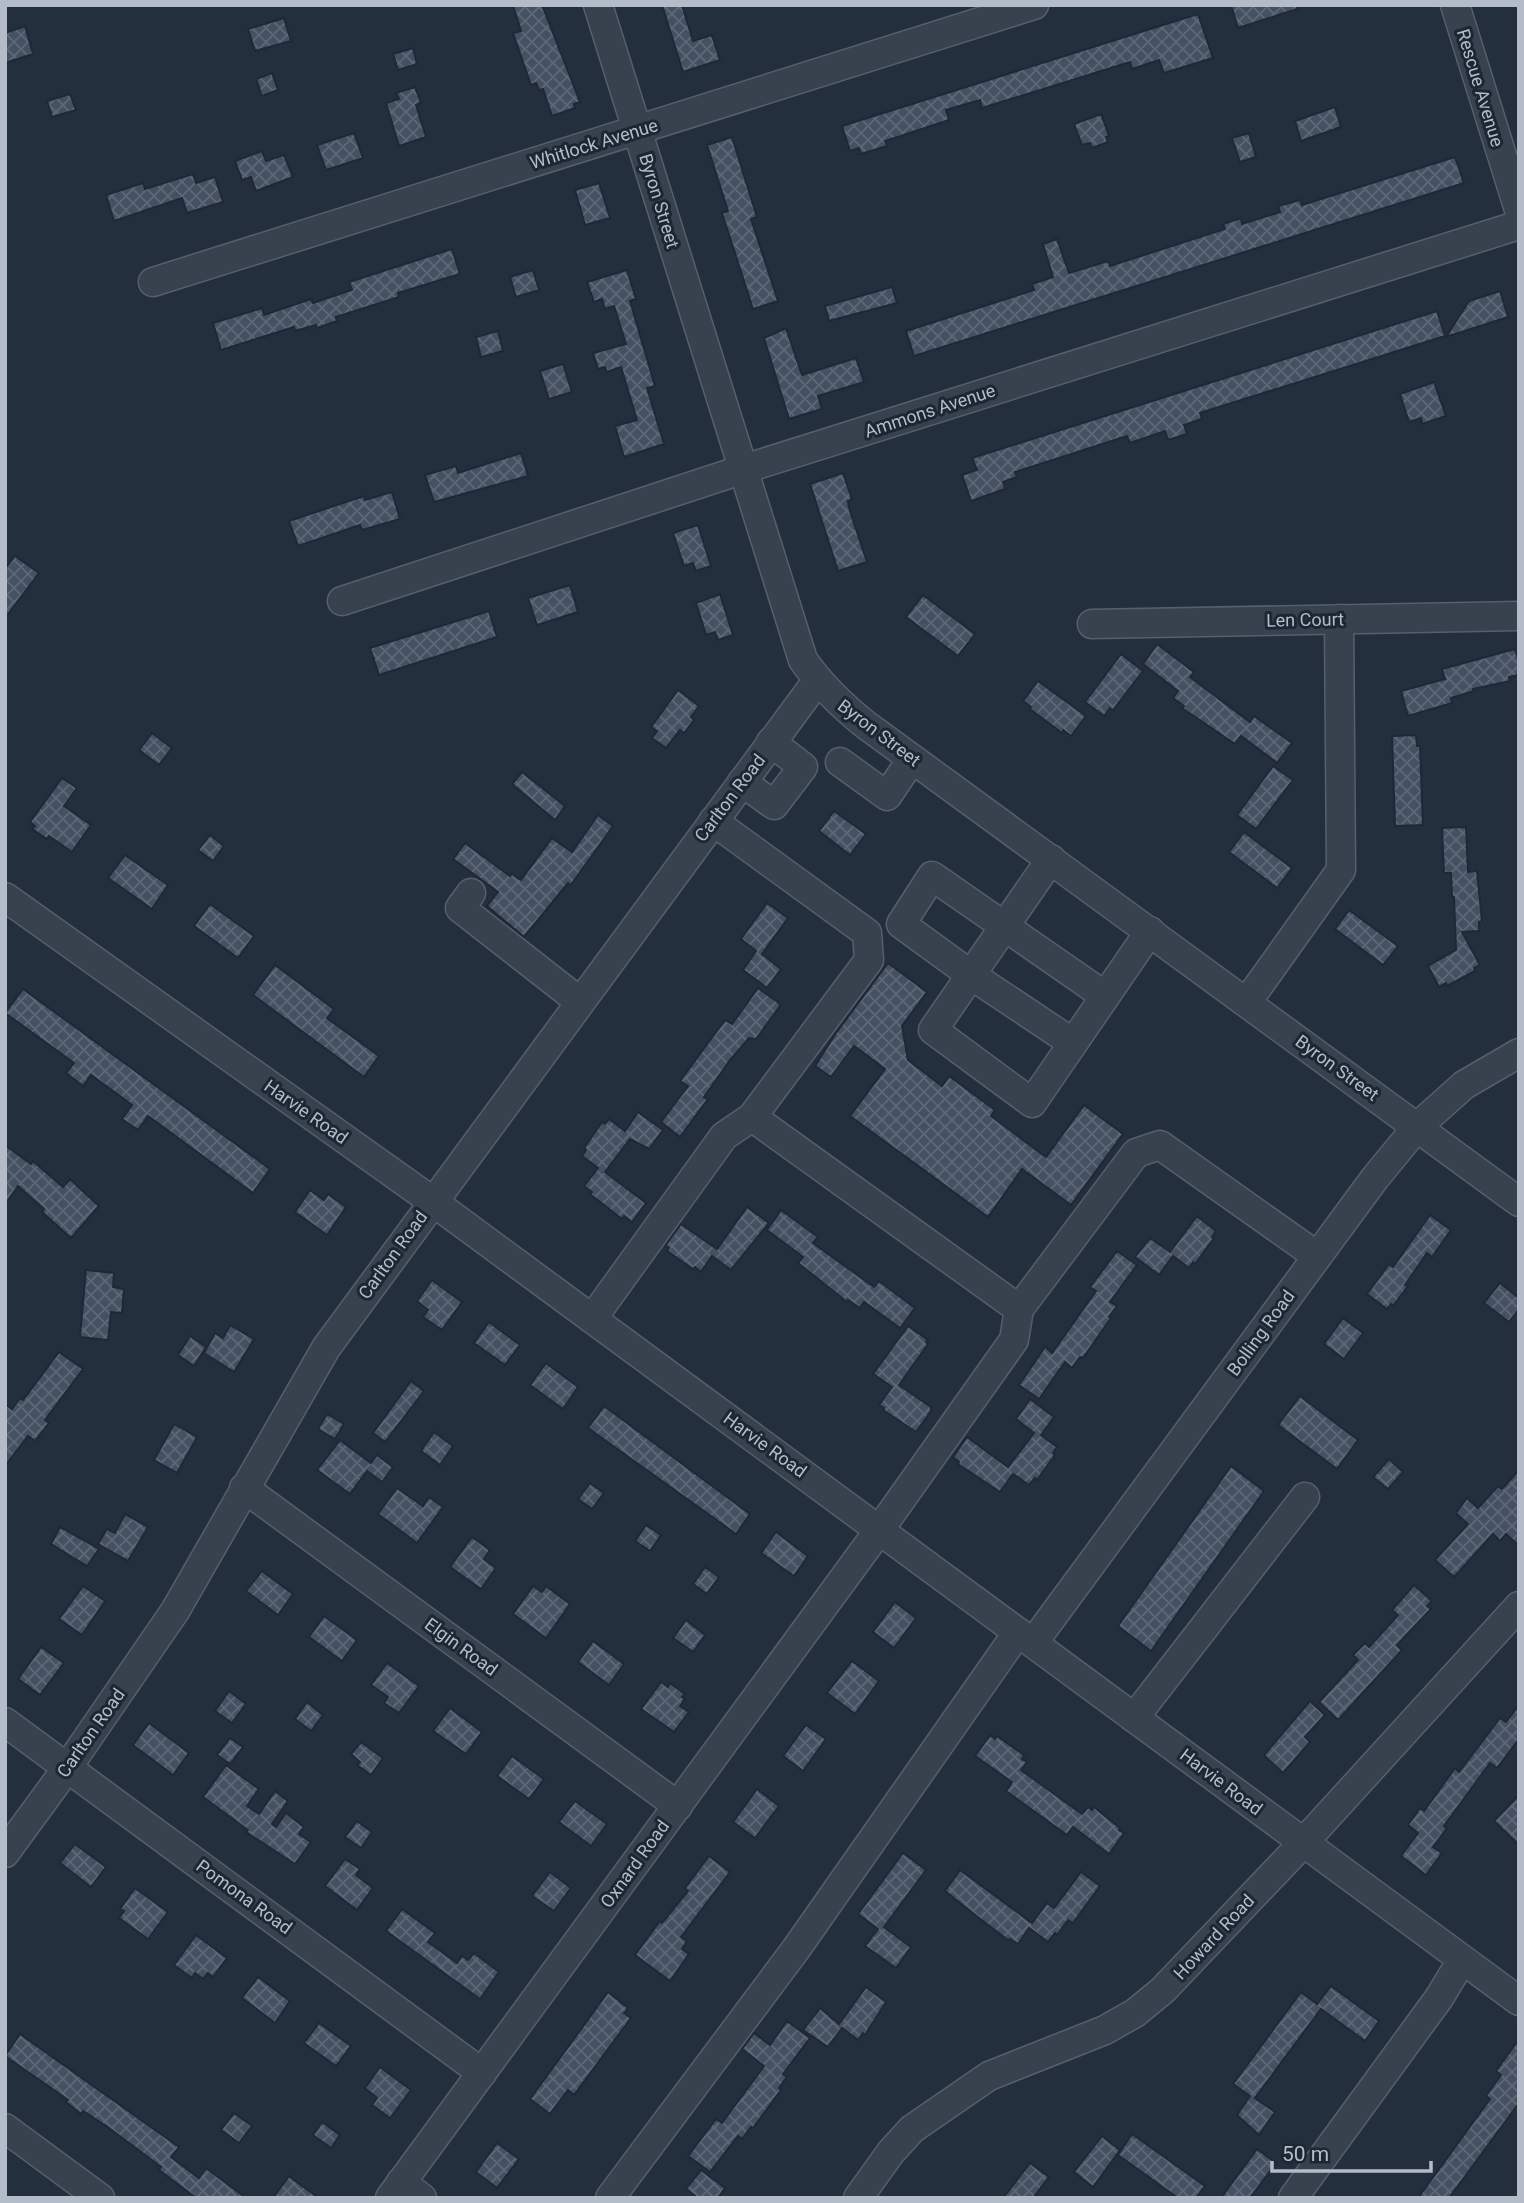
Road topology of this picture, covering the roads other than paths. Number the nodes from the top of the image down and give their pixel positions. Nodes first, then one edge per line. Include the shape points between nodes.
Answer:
1 (598, 5) edge
2 (1034, 5) edge
3 (1455, 5) edge
4 (637, 130) junction
5 (1519, 210) edge
6 (1519, 225) edge
7 (153, 282) dead end
8 (744, 469) junction
9 (342, 601) dead end
10 (1519, 616) edge
11 (1339, 619) junction
12 (1092, 624) dead end
13 (817, 681) junction
14 (866, 725) junction
15 (771, 742) junction
16 (912, 759) junction
17 (840, 762) junction
18 (803, 767) junction
19 (742, 782) junction
20 (713, 821) junction
21 (1051, 859) junction
22 (471, 893) dead end
23 (5, 897) edge
24 (1005, 926) junction
25 (1150, 931) junction
26 (971, 975) junction
27 (1105, 996) junction
28 (579, 1001) junction
29 (1247, 1002) junction
30 (1073, 1043) junction
31 (1519, 1053) edge
32 (752, 1117) junction
33 (1417, 1127) junction
34 (432, 1201) junction
35 (1519, 1202) edge
36 (1317, 1256) junction
37 (1019, 1308) junction
38 (592, 1318) junction
39 (244, 1488) junction
40 (1305, 1497) dead end
41 (880, 1529) junction
42 (1519, 1606) edge
43 (1026, 1637) junction
44 (1134, 1718) junction
45 (5, 1722) edge
46 (67, 1768) junction
47 (678, 1806) junction
48 (1303, 1843) junction
49 (5, 1853) edge
50 (1462, 1960) junction
51 (1519, 2001) edge
52 (482, 2073) junction
53 (5, 2128) edge
54 (404, 2193) edge
55 (100, 2198) edge
56 (610, 2198) edge
57 (858, 2198) edge
58 (1293, 2198) edge

1 - 4 street, Byron Street
2 - 4 street, Whitlock Avenue
3 - 5 street, Rescue Avenue
4 - 7 street, Whitlock Avenue
4 - 8 street, Byron Street
6 - 8 street, Ammons Avenue
8 - 9 street, Ammons Avenue
8 - 13 street, Byron Street via 803,660
10 - 11 street, Len Court
11 - 12 street, Len Court
11 - 29 street via 1341,870
13 - 14 street, Byron Street
13 - 15 street, Carlton Road
14 - 16 street, Byron Street
14 - 17 street
15 - 18 street
15 - 19 street, Carlton Road
16 - 17 street via 887,796
16 - 21 street, Byron Street
17 - 18 street
18 - 19 street via 775,805
19 - 20 street, Carlton Road
20 - 28 street, Carlton Road
20 - 32 street via 867,933 869,960
21 - 24 street
21 - 25 street, Byron Street
22 - 28 street via 460,908
23 - 34 street, Harvie Road
24 - 26 street
24 - 26 street via 932,876 901,924
24 - 27 street
25 - 27 street
25 - 29 street, Byron Street
26 - 30 street
26 - 30 street via 933,1030 1032,1103
27 - 30 street
28 - 34 street, Carlton Road
29 - 33 street, Byron Street
31 - 33 street, Bolling Road via 1464,1085
32 - 37 street
32 - 38 street via 724,1136
33 - 35 street, Byron Street
33 - 36 street, Bolling Road
34 - 38 street, Harvie Road
34 - 39 street, Carlton Road via 326,1348
36 - 37 street via 1160,1145 1136,1153
36 - 43 street, Bolling Road
37 - 41 street, Oxnard Road via 1014,1340
38 - 41 street, Harvie Road
39 - 46 street, Carlton Road via 175,1611
39 - 47 street, Elgin Road
40 - 44 street
41 - 43 street, Harvie Road
41 - 47 street, Oxnard Road
42 - 48 street, Howard Road
43 - 44 street, Harvie Road
43 - 56 street, Bolling Road
44 - 48 street, Harvie Road
45 - 46 street, Pomona Road
46 - 49 street, Carlton Road
46 - 52 street, Pomona Road
47 - 52 street, Oxnard Road
48 - 50 street, Harvie Road
48 - 57 street, Howard Road via 1163,1990 1135,2013 989,2077 912,2129
50 - 51 street, Harvie Road
50 - 58 street
52 - 54 street, Oxnard Road
53 - 55 street

